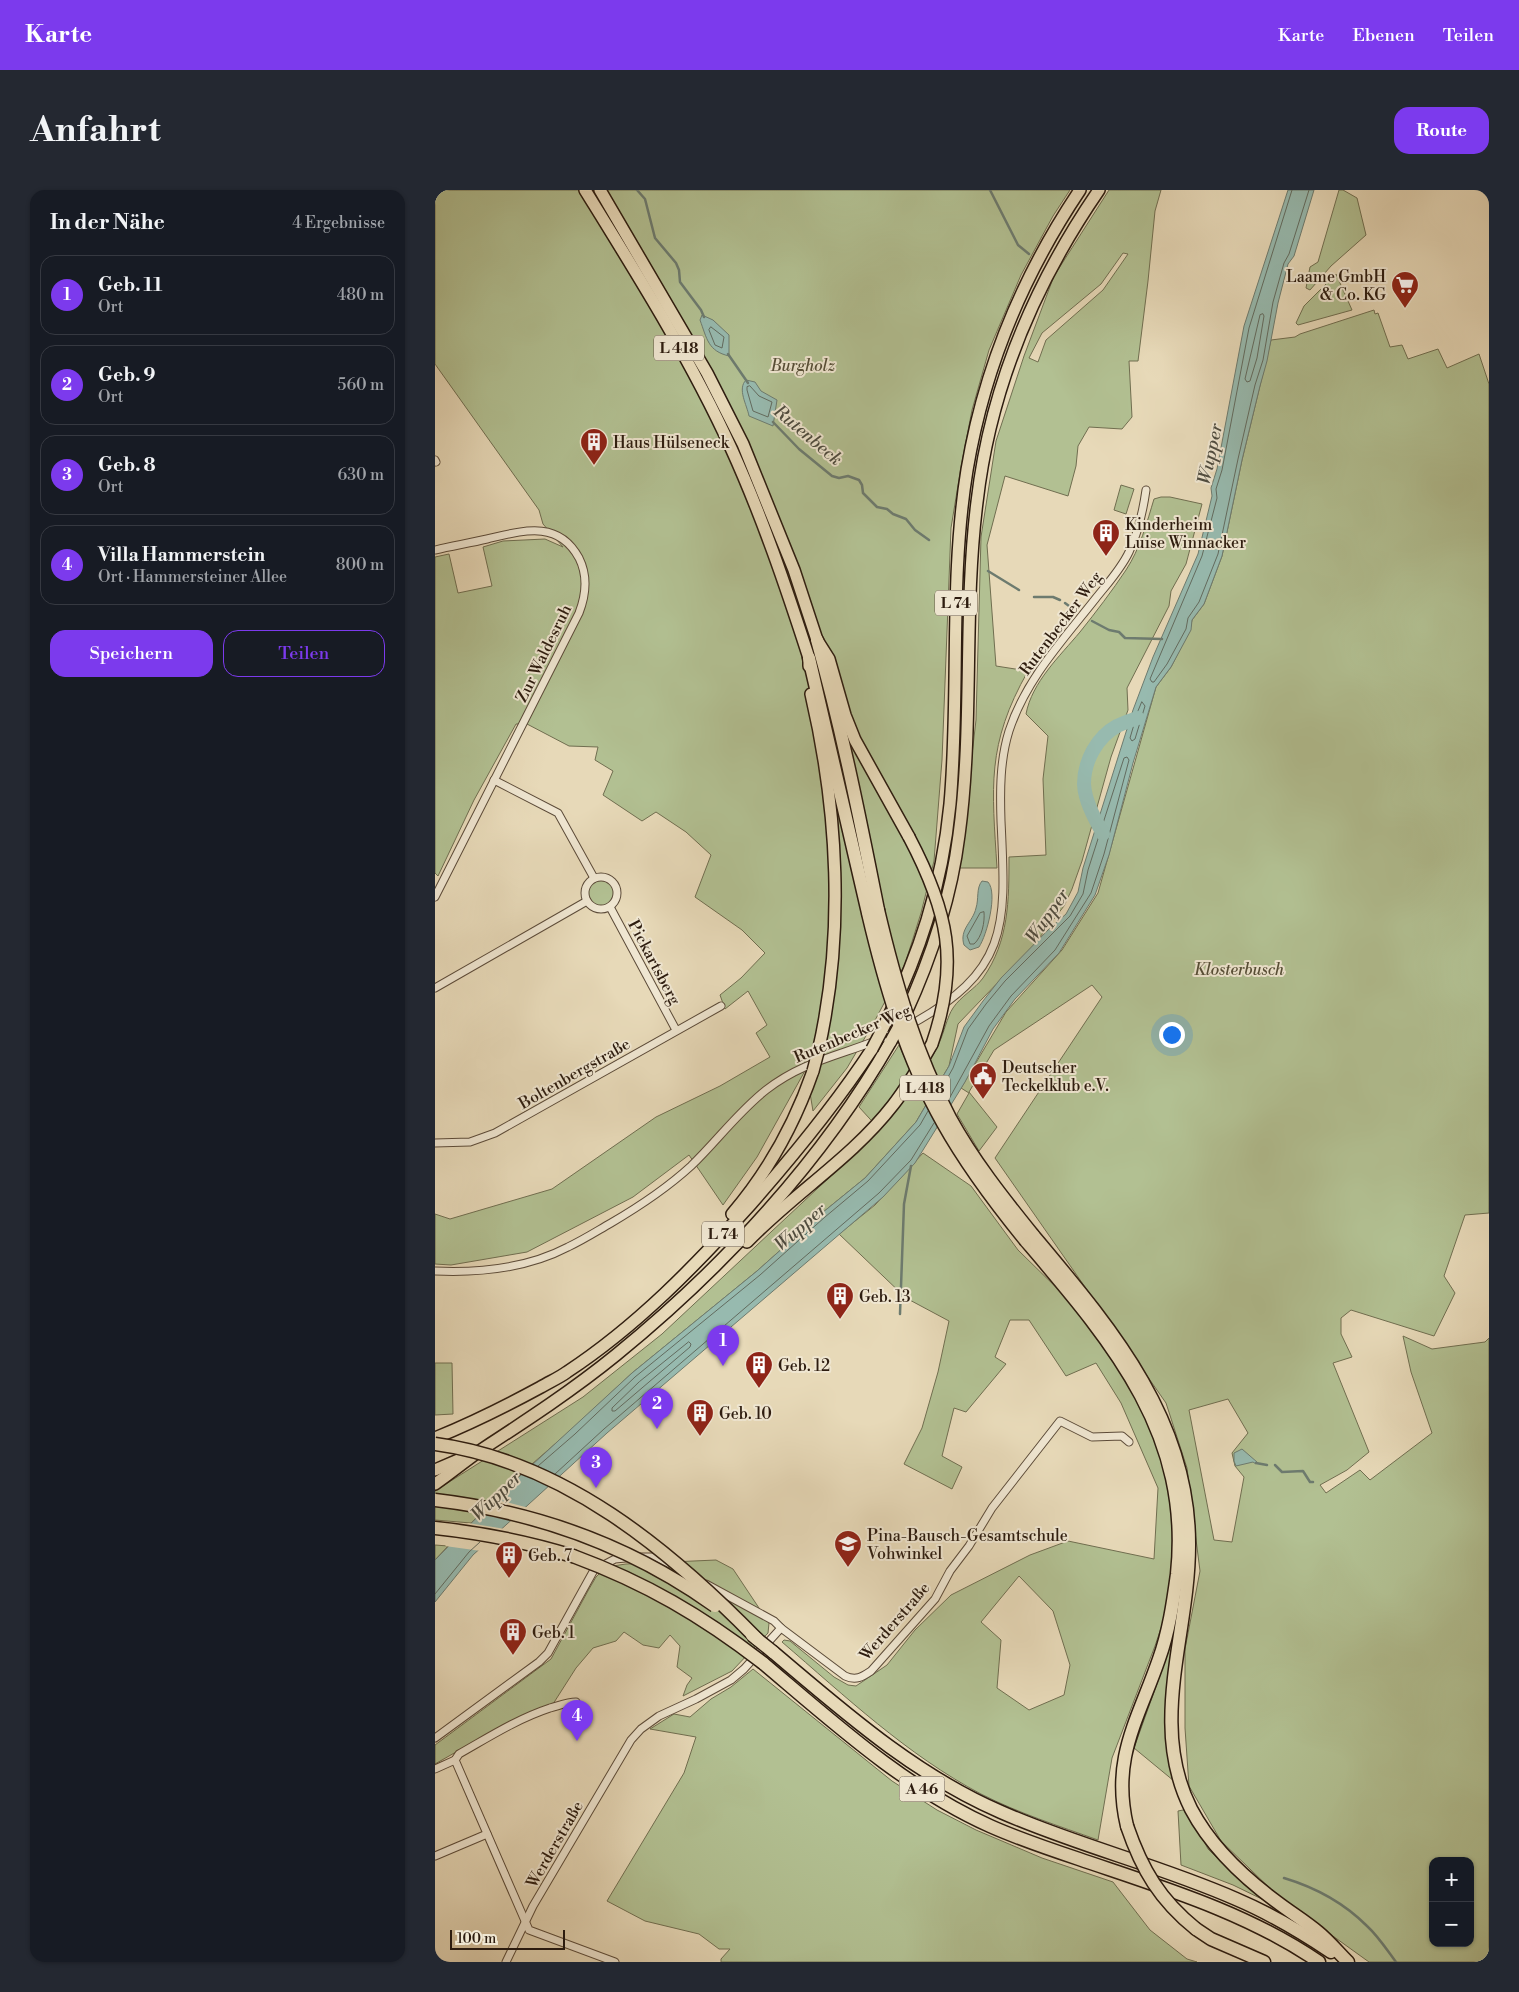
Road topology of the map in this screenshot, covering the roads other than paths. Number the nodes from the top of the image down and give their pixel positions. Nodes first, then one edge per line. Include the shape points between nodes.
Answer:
1 (585, 190) edge
2 (600, 190) edge
3 (1080, 190) edge
4 (1099, 190) edge
5 (1146, 490) dead end
6 (435, 550) edge
7 (817, 640) junction
8 (809, 658) junction
9 (494, 780) junction
10 (594, 878) junction
11 (435, 897) edge
12 (587, 901) junction
13 (610, 907) junction
14 (873, 911) junction
15 (435, 988) edge
16 (721, 1006) dead end
17 (677, 1030) junction
18 (435, 1143) edge
19 (727, 1254) junction
20 (435, 1272) edge
21 (542, 1386) junction
22 (435, 1438) edge
23 (1129, 1442) dead end
24 (435, 1444) edge
25 (479, 1451) junction
26 (435, 1470) edge
27 (435, 1484) edge
28 (435, 1500) edge
29 (435, 1528) edge
30 (1179, 1601) junction
31 (781, 1628) junction
32 (757, 1638) junction
33 (576, 1702) dead end
34 (435, 1738) edge
35 (455, 1760) junction
36 (435, 1769) edge
37 (487, 1834) junction
38 (435, 1856) edge
39 (526, 1925) junction
40 (506, 1962) edge
41 (615, 1962) edge
42 (1264, 1962) edge
43 (1319, 1962) edge
44 (1347, 1962) edge

1 - 8 highway, L 418 via 698,380 731,447 781,572
2 - 7 highway, L 418 via 707,373 743,444 794,570
3 - 21 highway, L 74, bridge via 1042,250 1017,301 979,411 967,469 959,549 952,771 945,843 931,909 904,984 872,1049 833,1105 777,1174 665,1294 607,1344
4 - 19 highway, L 74, bridge via 1041,287 1011,358 981,473 971,560 966,761 959,837 939,929 902,1021 863,1087 824,1141
5 - 20 street, Rutenbecker Weg via 1128,553 1113,577 1044,663 1023,697 1009,732 1000,781 1004,873 1002,913 994,946 977,976 953,998 905,1028 785,1076 765,1090 675,1180 641,1206 567,1248 495,1270
6 - 9 street, Zur Waldesruh via 537,530 554,534 568,543 582,564 585,594 579,613
7 - 14 highway, L 418 via 847,758
7 - 19 highway, L 418, bridge via 829,659 855,740 909,837 933,888 948,950 945,997 932,1044 892,1107 743,1247
8 - 14 highway, L 418
8 - 21 highway, L 74, bridge via 809,685 828,790 834,880 833,966 813,1071 776,1152 737,1209 632,1318
9 - 10 street via 558,813
9 - 11 street, Zur Waldesruh
10 - 12 street via 585,888
10 - 13 street, Pickartsberg via 605,877 617,887 617,898
12 - 13 street, Pickartsberg via 595,908
12 - 15 street
13 - 17 street, Pickartsberg
14 - 30 highway, L 418, bridge via 896,1015 929,1097 965,1161 991,1198 1029,1238 1116,1355 1139,1391 1155,1425 1171,1470 1176,1496
16 - 17 street, Boltenbergstraße
17 - 18 street, Boltenbergstraße via 495,1133 470,1142
19 - 25 highway, L 74 via 617,1355 553,1403
21 - 22 highway, L 74 via 509,1405
23 - 31 street, Werderstraße via 1122,1436 1093,1437 1060,1421 992,1508 935,1599 861,1678 845,1676
24 - 32 highway, bridge via 516,1464 597,1505 693,1578
25 - 26 highway, L 74
25 - 27 highway, L 74
28 - 32 highway, A 46, bridge via 502,1510 606,1544 687,1587
29 - 43 highway, A 46, bridge via 508,1538 548,1548 649,1588 724,1633 907,1779 951,1807 991,1827 1235,1916
30 - 42 highway, bridge via 1124,1756 1122,1792 1127,1826 1140,1861 1173,1910 1195,1929
30 - 44 highway via 1171,1742 1185,1796 1205,1833 1243,1875 1318,1932
31 - 34 street via 774,1621 657,1557 615,1559 594,1570 548,1653 539,1662
31 - 39 street, Werderstraße via 731,1680 659,1716 631,1740 538,1898
32 - 44 highway, A 46, bridge via 876,1737 974,1800 1058,1835 1236,1899 1287,1925
33 - 35 street via 511,1724 459,1754
35 - 36 street
35 - 37 street
37 - 38 street
37 - 39 street
39 - 40 street, Werderstraße
39 - 41 street via 529,1930

